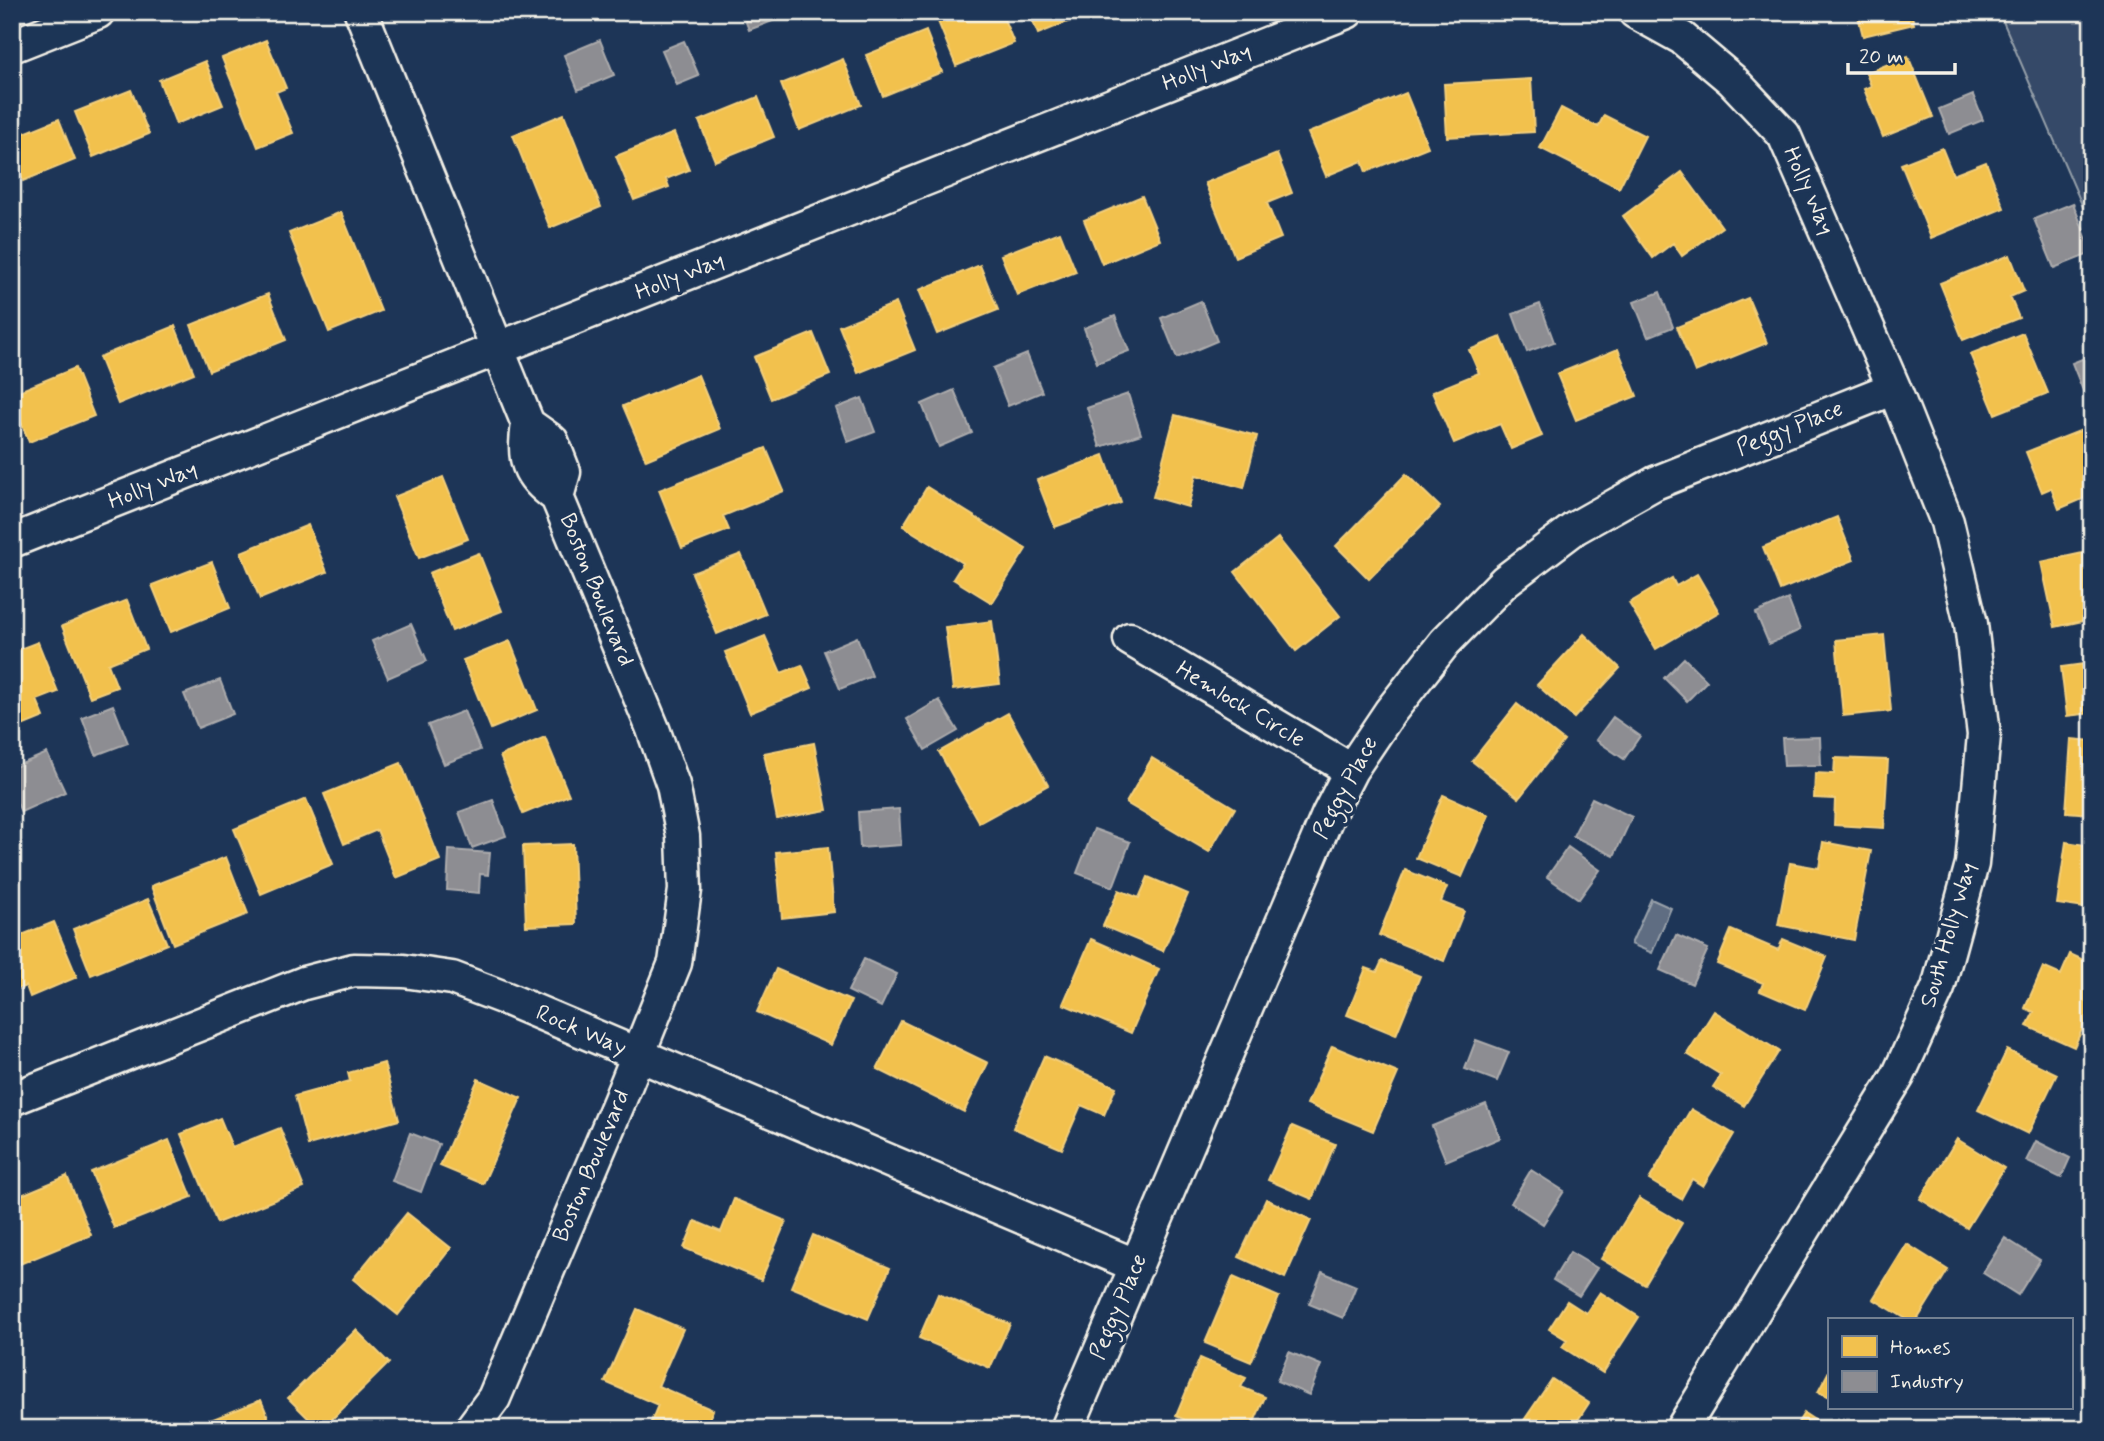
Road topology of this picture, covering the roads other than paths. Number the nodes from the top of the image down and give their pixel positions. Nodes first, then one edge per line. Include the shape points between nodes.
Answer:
1 (98, 12) edge
2 (361, 12) edge
3 (1347, 12) edge
4 (1635, 12) edge
5 (12, 46) edge
6 (498, 349) junction
7 (1894, 388) junction
8 (12, 541) edge
9 (1130, 639) dead end
10 (1351, 770) junction
11 (639, 1055) junction
12 (12, 1099) edge
13 (1137, 1266) junction
14 (471, 1429) edge
15 (1067, 1429) edge
16 (1682, 1429) edge

1 - 5 street
2 - 6 street, Boston Boulevard
3 - 6 street, Holly Way
4 - 7 street, Holly Way via 1682,38 1732,80 1784,135
6 - 8 street, Holly Way
6 - 11 street, Boston Boulevard via 528,424 524,451 537,482 557,497 673,785 683,836 685,890 675,963
7 - 10 street, Peggy Place via 1655,483 1575,528 1505,581 1445,642
7 - 16 street, South Holly Way via 1947,522 1971,624 1984,734 1972,864 1938,988 1898,1076
9 - 10 street, Hemlock Circle
10 - 13 street, Peggy Place
11 - 12 street, Rock Way via 452,978 354,970 304,983
11 - 13 street, Rock Way
11 - 14 street, Boston Boulevard via 494,1398
13 - 15 street, Peggy Place

